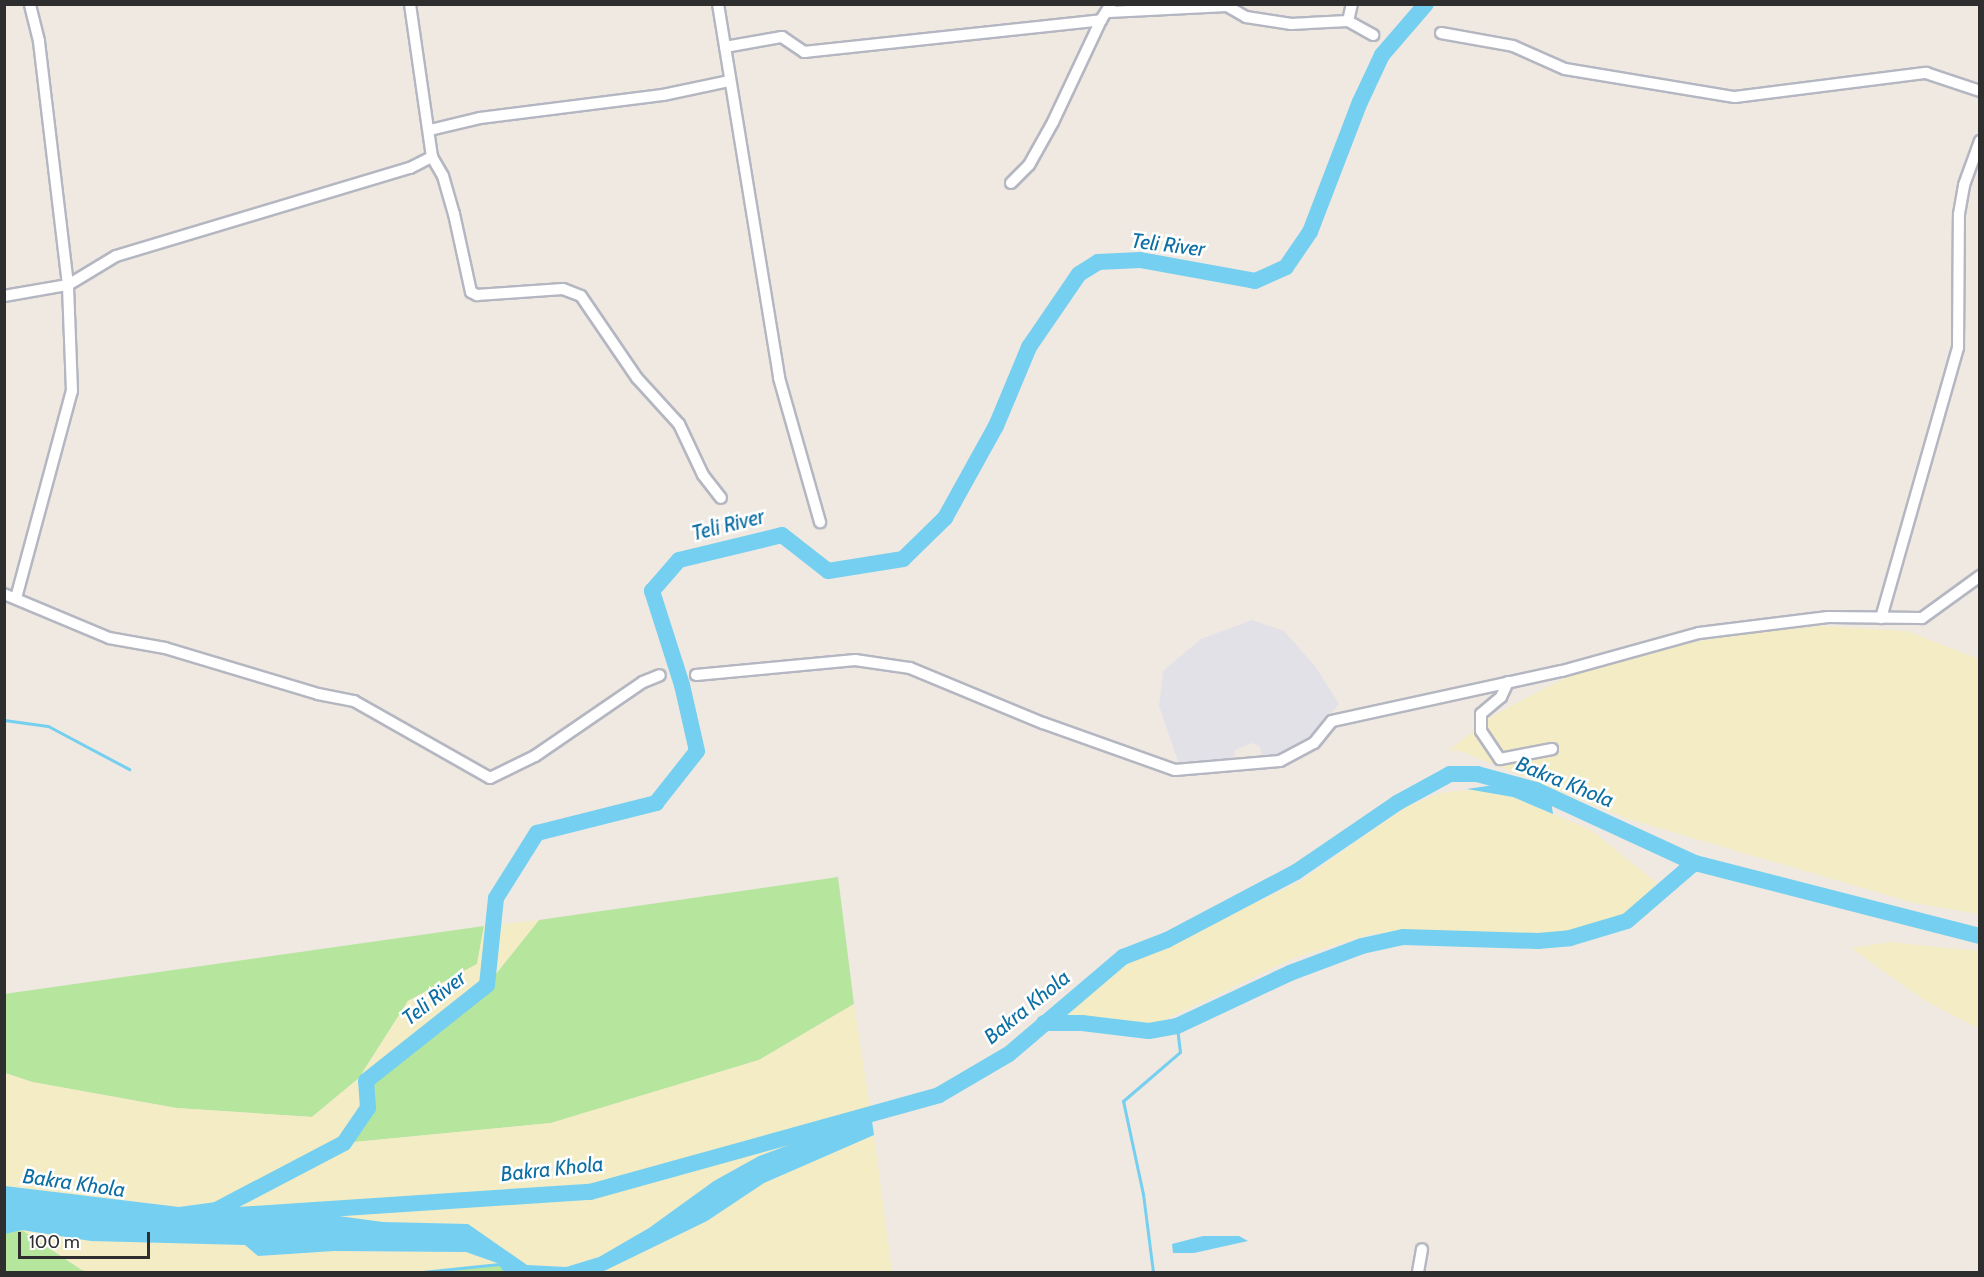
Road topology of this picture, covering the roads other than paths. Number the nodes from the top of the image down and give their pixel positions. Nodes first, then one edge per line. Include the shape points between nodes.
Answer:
1 (30, 4) edge
2 (410, 4) edge
3 (718, 4) edge
4 (1352, 4) edge
5 (1107, 12) edge
6 (1348, 21) junction
7 (1441, 33) dead end
8 (1373, 35) dead end
9 (725, 47) junction
10 (729, 81) junction
11 (1980, 92) edge
12 (430, 130) junction
13 (1980, 141) edge
14 (432, 157) junction
15 (1011, 183) dead end
16 (68, 285) junction
17 (4, 296) edge
18 (721, 498) dead end
19 (820, 522) dead end
20 (1980, 576) edge
21 (4, 594) edge
22 (16, 598) junction
23 (1881, 618) junction
24 (660, 675) dead end
25 (696, 675) dead end
26 (1508, 682) junction
27 (1552, 749) dead end
28 (1422, 1249) dead end
29 (1418, 1272) edge

1 - 16 street via 39,41
2 - 12 street
3 - 9 street
4 - 6 street
5 - 6 street via 1220,5 1246,17 1291,24
5 - 9 street via 804,52 782,37
5 - 15 street via 1029,165
6 - 8 street
7 - 11 street via 1513,45 1565,69 1726,96 1760,96 1804,85 1926,73
9 - 10 street
10 - 12 street via 663,95 480,118
10 - 19 street via 779,378
12 - 14 street
13 - 23 street via 1964,185 1959,214 1958,348
14 - 16 street via 410,168 116,256
14 - 18 street via 443,176 454,214 471,292 477,296 563,289 581,296 637,378 679,424 703,475
16 - 17 street
16 - 22 street via 72,391
20 - 23 street via 1922,618
21 - 22 street
22 - 24 street via 76,627 125,643 165,648 287,686 354,701 490,778 535,756 643,682
23 - 26 street via 1828,617 1699,633
25 - 26 street via 855,660 910,668 1043,723 1175,770 1280,761 1314,743 1332,721
26 - 27 street via 1501,697 1481,714 1481,731 1500,759
28 - 29 street

